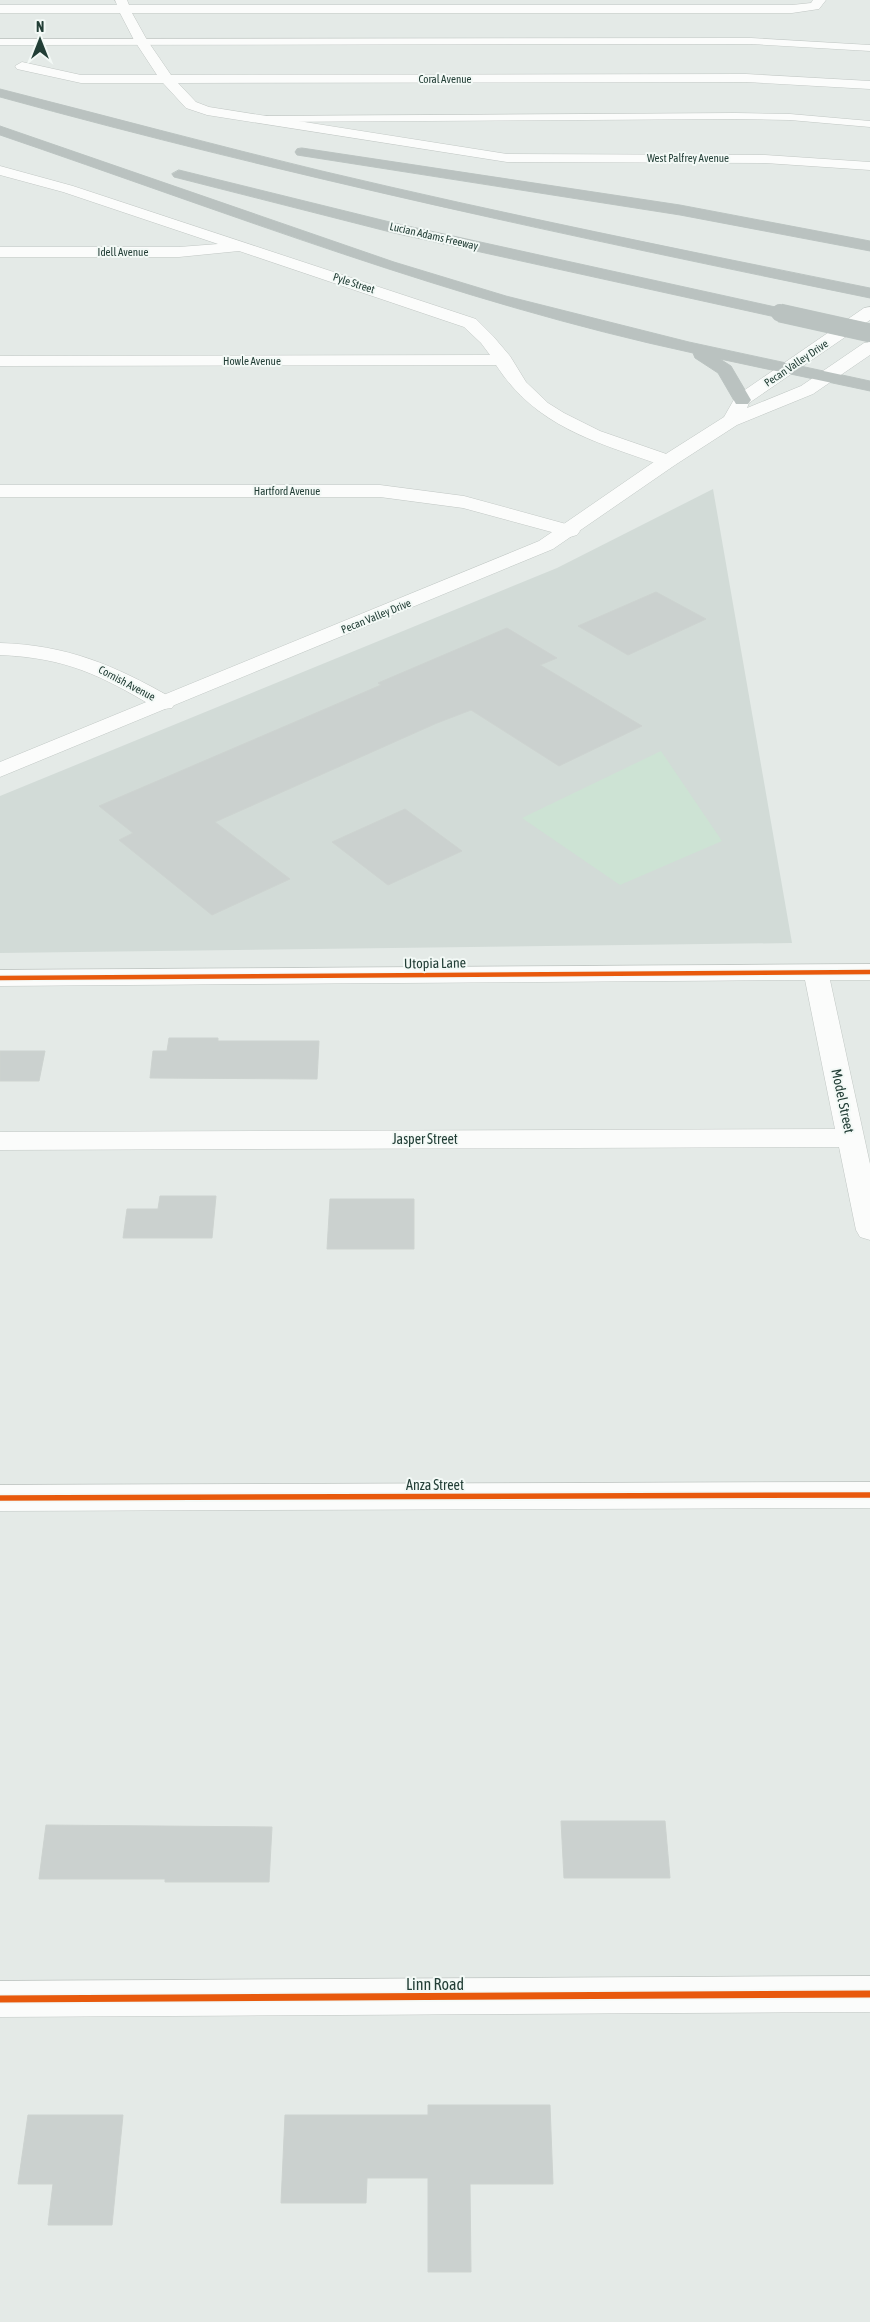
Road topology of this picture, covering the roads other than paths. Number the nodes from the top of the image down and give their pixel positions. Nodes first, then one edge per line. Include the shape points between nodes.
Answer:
1 (820, 0) edge
2 (122, 5) edge
3 (0, 9) edge
4 (0, 42) edge
5 (142, 42) junction
6 (870, 48) edge
7 (22, 66) dead end
8 (168, 79) junction
9 (870, 85) edge
10 (0, 93) edge
11 (256, 119) junction
12 (97, 120) junction
13 (870, 124) edge
14 (0, 130) edge
15 (264, 146) dead end
16 (283, 149) dead end
17 (870, 166) edge
18 (0, 170) edge
19 (870, 246) edge
20 (246, 247) junction
21 (0, 252) edge
22 (870, 293) edge
23 (870, 312) edge
24 (870, 333) edge
25 (870, 346) edge
26 (688, 347) junction
27 (504, 360) junction
28 (0, 361) edge
29 (788, 368) junction
30 (827, 377) junction
31 (870, 386) edge
32 (742, 400) junction
33 (731, 421) junction
34 (668, 461) junction
35 (0, 491) edge
36 (570, 531) junction
37 (0, 649) edge
38 (164, 703) junction
39 (0, 770) edge
40 (816, 972) junction
41 (870, 972) edge
42 (0, 978) edge
43 (850, 1138) junction
44 (0, 1141) edge
45 (870, 1230) edge
46 (870, 1495) edge
47 (0, 1498) edge
48 (870, 1994) edge
49 (0, 1999) edge

1 - 2 street via 815,6 792,9
2 - 3 street
2 - 5 street
4 - 5 lane
5 - 6 lane via 751,41
5 - 8 street
7 - 8 street, Coral Avenue via 81,79
8 - 9 street, Coral Avenue via 746,78
8 - 11 street via 197,108
10 - 12 highway
11 - 13 lane via 744,116
11 - 17 street, West Palfrey Avenue via 506,158 765,159
12 - 15 highway
12 - 22 highway via 521,220
14 - 24 highway, Lucian Adams Freeway, bridge via 394,228
14 - 26 highway via 388,265 538,310
16 - 19 highway via 680,210
18 - 20 street, Pyle Street
20 - 21 street, Idell Avenue via 179,252
20 - 27 street, Pyle Street via 470,323 484,334
23 - 29 street, Pecan Valley Drive
25 - 30 street, Pecan Valley Drive
26 - 29 highway
26 - 32 highway via 725,370
27 - 28 street, Howle Avenue
27 - 34 street, Pyle Street via 528,395 554,414 602,438
29 - 30 highway
29 - 32 street, Pecan Valley Drive
30 - 31 highway
30 - 33 street, Pecan Valley Drive via 808,390
32 - 33 street, Pecan Valley Drive
33 - 34 street, Pecan Valley Drive
34 - 36 street, Pecan Valley Drive
35 - 36 street, Hartford Avenue via 380,491 464,502
36 - 38 street, Pecan Valley Drive via 515,560
37 - 38 street, Cornish Avenue via 51,653 100,667
38 - 39 street, Pecan Valley Drive
40 - 41 street, Utopia Lane
40 - 42 street, Utopia Lane
40 - 43 street, Model Street
43 - 44 street, Jasper Street
43 - 45 street, Model Street
46 - 47 street, Anza Street
48 - 49 street, Linn Road

